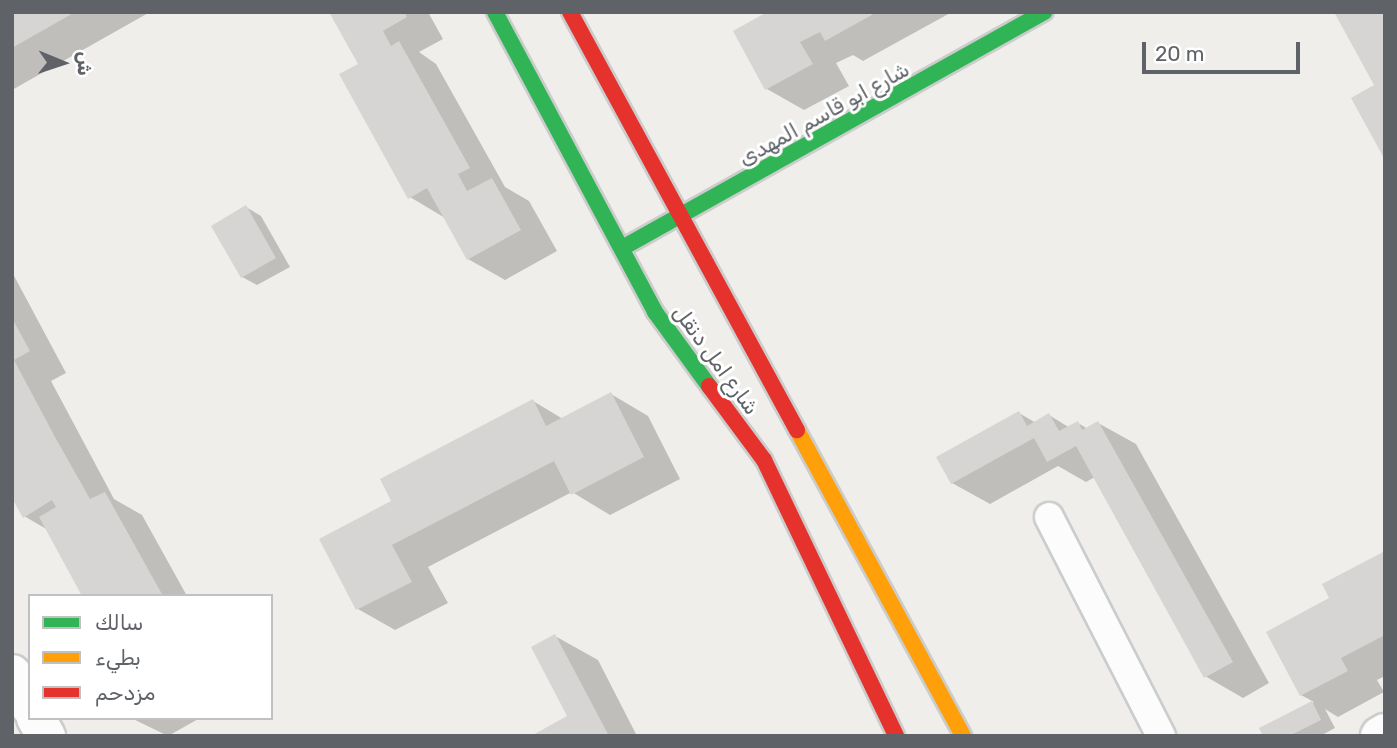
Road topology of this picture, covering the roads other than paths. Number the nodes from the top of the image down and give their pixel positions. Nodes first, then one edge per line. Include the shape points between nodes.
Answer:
1 (495, 12) edge
2 (570, 12) edge
3 (1044, 12) edge
4 (682, 217) junction
5 (622, 248) junction
6 (1049, 517) dead end
7 (12, 674) edge
8 (28, 702) edge
9 (37, 720) edge
10 (46, 736) edge
11 (896, 736) edge
12 (963, 736) edge
13 (1161, 736) edge

1 - 5 street, شارع امل دنقل
2 - 4 street, شارع امل دنقل
3 - 4 street, شارع ابو قاسم المهدى
4 - 5 street, شارع ابو قاسم المهدى
4 - 12 street, شارع امل دنقل
5 - 11 street, شارع امل دنقل via 655,312 764,460
6 - 13 lane
7 - 8 street
9 - 10 street

